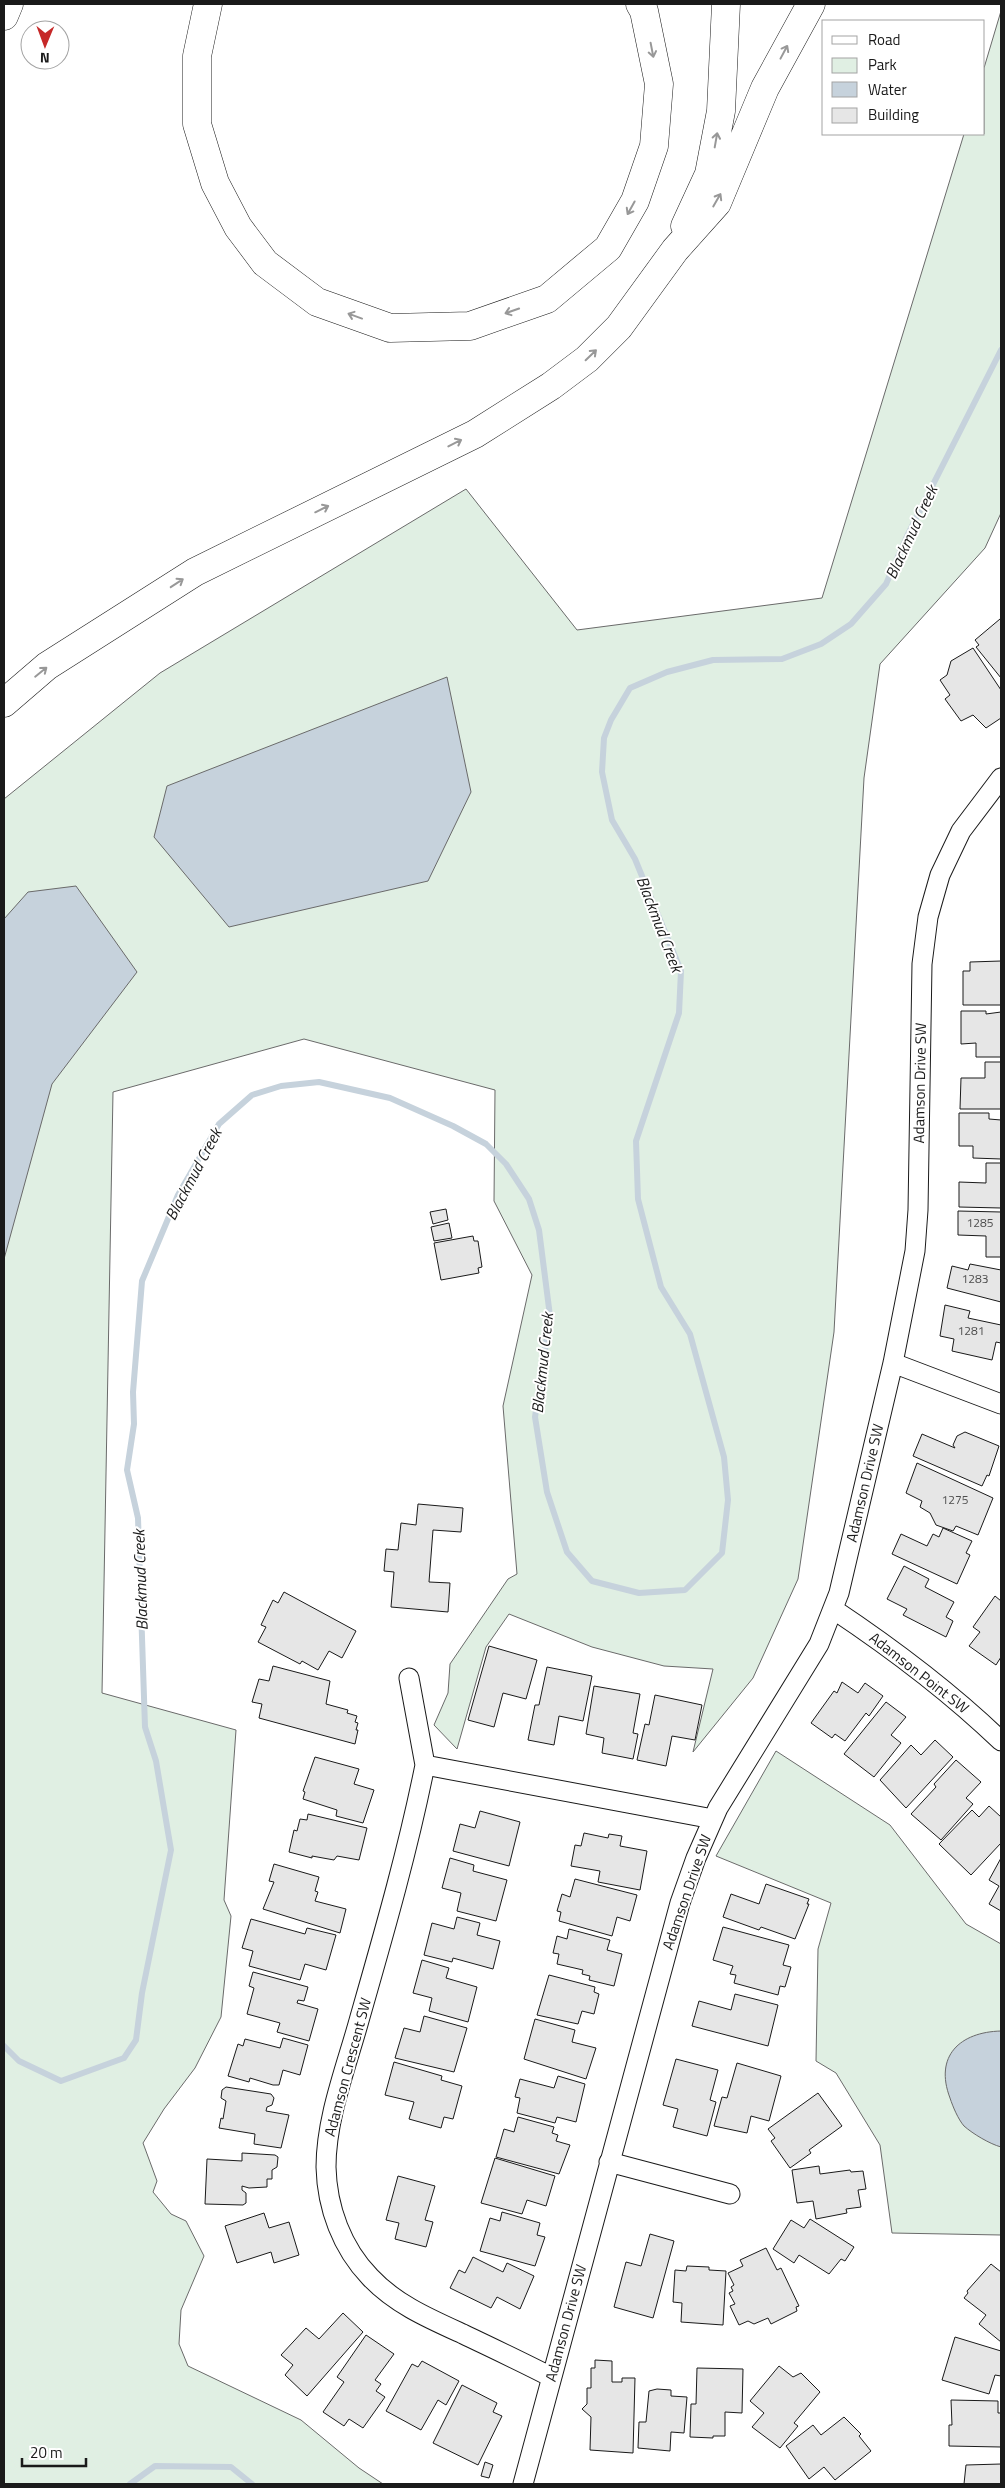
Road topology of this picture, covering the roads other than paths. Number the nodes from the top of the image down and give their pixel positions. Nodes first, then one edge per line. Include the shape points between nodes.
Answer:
1 (9, 4) edge
2 (208, 4) edge
3 (640, 4) edge
4 (726, 4) edge
5 (811, 4) edge
6 (4, 16) edge
7 (674, 250) junction
8 (4, 703) edge
9 (1001, 778) edge
10 (893, 1364) junction
11 (1001, 1404) edge
12 (833, 1609) junction
13 (409, 1678) dead end
14 (1001, 1741) edge
15 (425, 1765) junction
16 (712, 1819) junction
17 (609, 2162) junction
18 (730, 2194) dead end
19 (551, 2377) junction
20 (523, 2484) edge

1 - 6 highway
3 -> 2 highway via 659,84 654,146 635,200 608,248 547,299 470,326 390,328 318,302 265,263 238,227 215,183 197,124 197,56
7 -> 4 highway via 709,174 721,111
7 -> 5 highway via 718,203 765,88
8 -> 7 highway via 48,666 195,572 474,434 551,386 587,359 619,327
9 - 10 street, Adamson Drive SW via 961,831 940,875 928,917 922,964 915,1251
10 - 11 street
10 - 12 street, Adamson Drive SW
12 - 14 street, Adamson Point SW via 948,1692
12 - 16 street, Adamson Drive SW via 819,1644
13 - 15 street, Adamson Crescent SW
15 - 16 street
15 - 19 street, Adamson Crescent SW via 413,1826 334,2112 328,2140 328,2193 344,2240 369,2277 384,2291 426,2317
16 - 17 street, Adamson Drive SW via 680,1902
17 - 18 street
17 - 19 street, Adamson Drive SW
19 - 20 street, Adamson Drive SW

